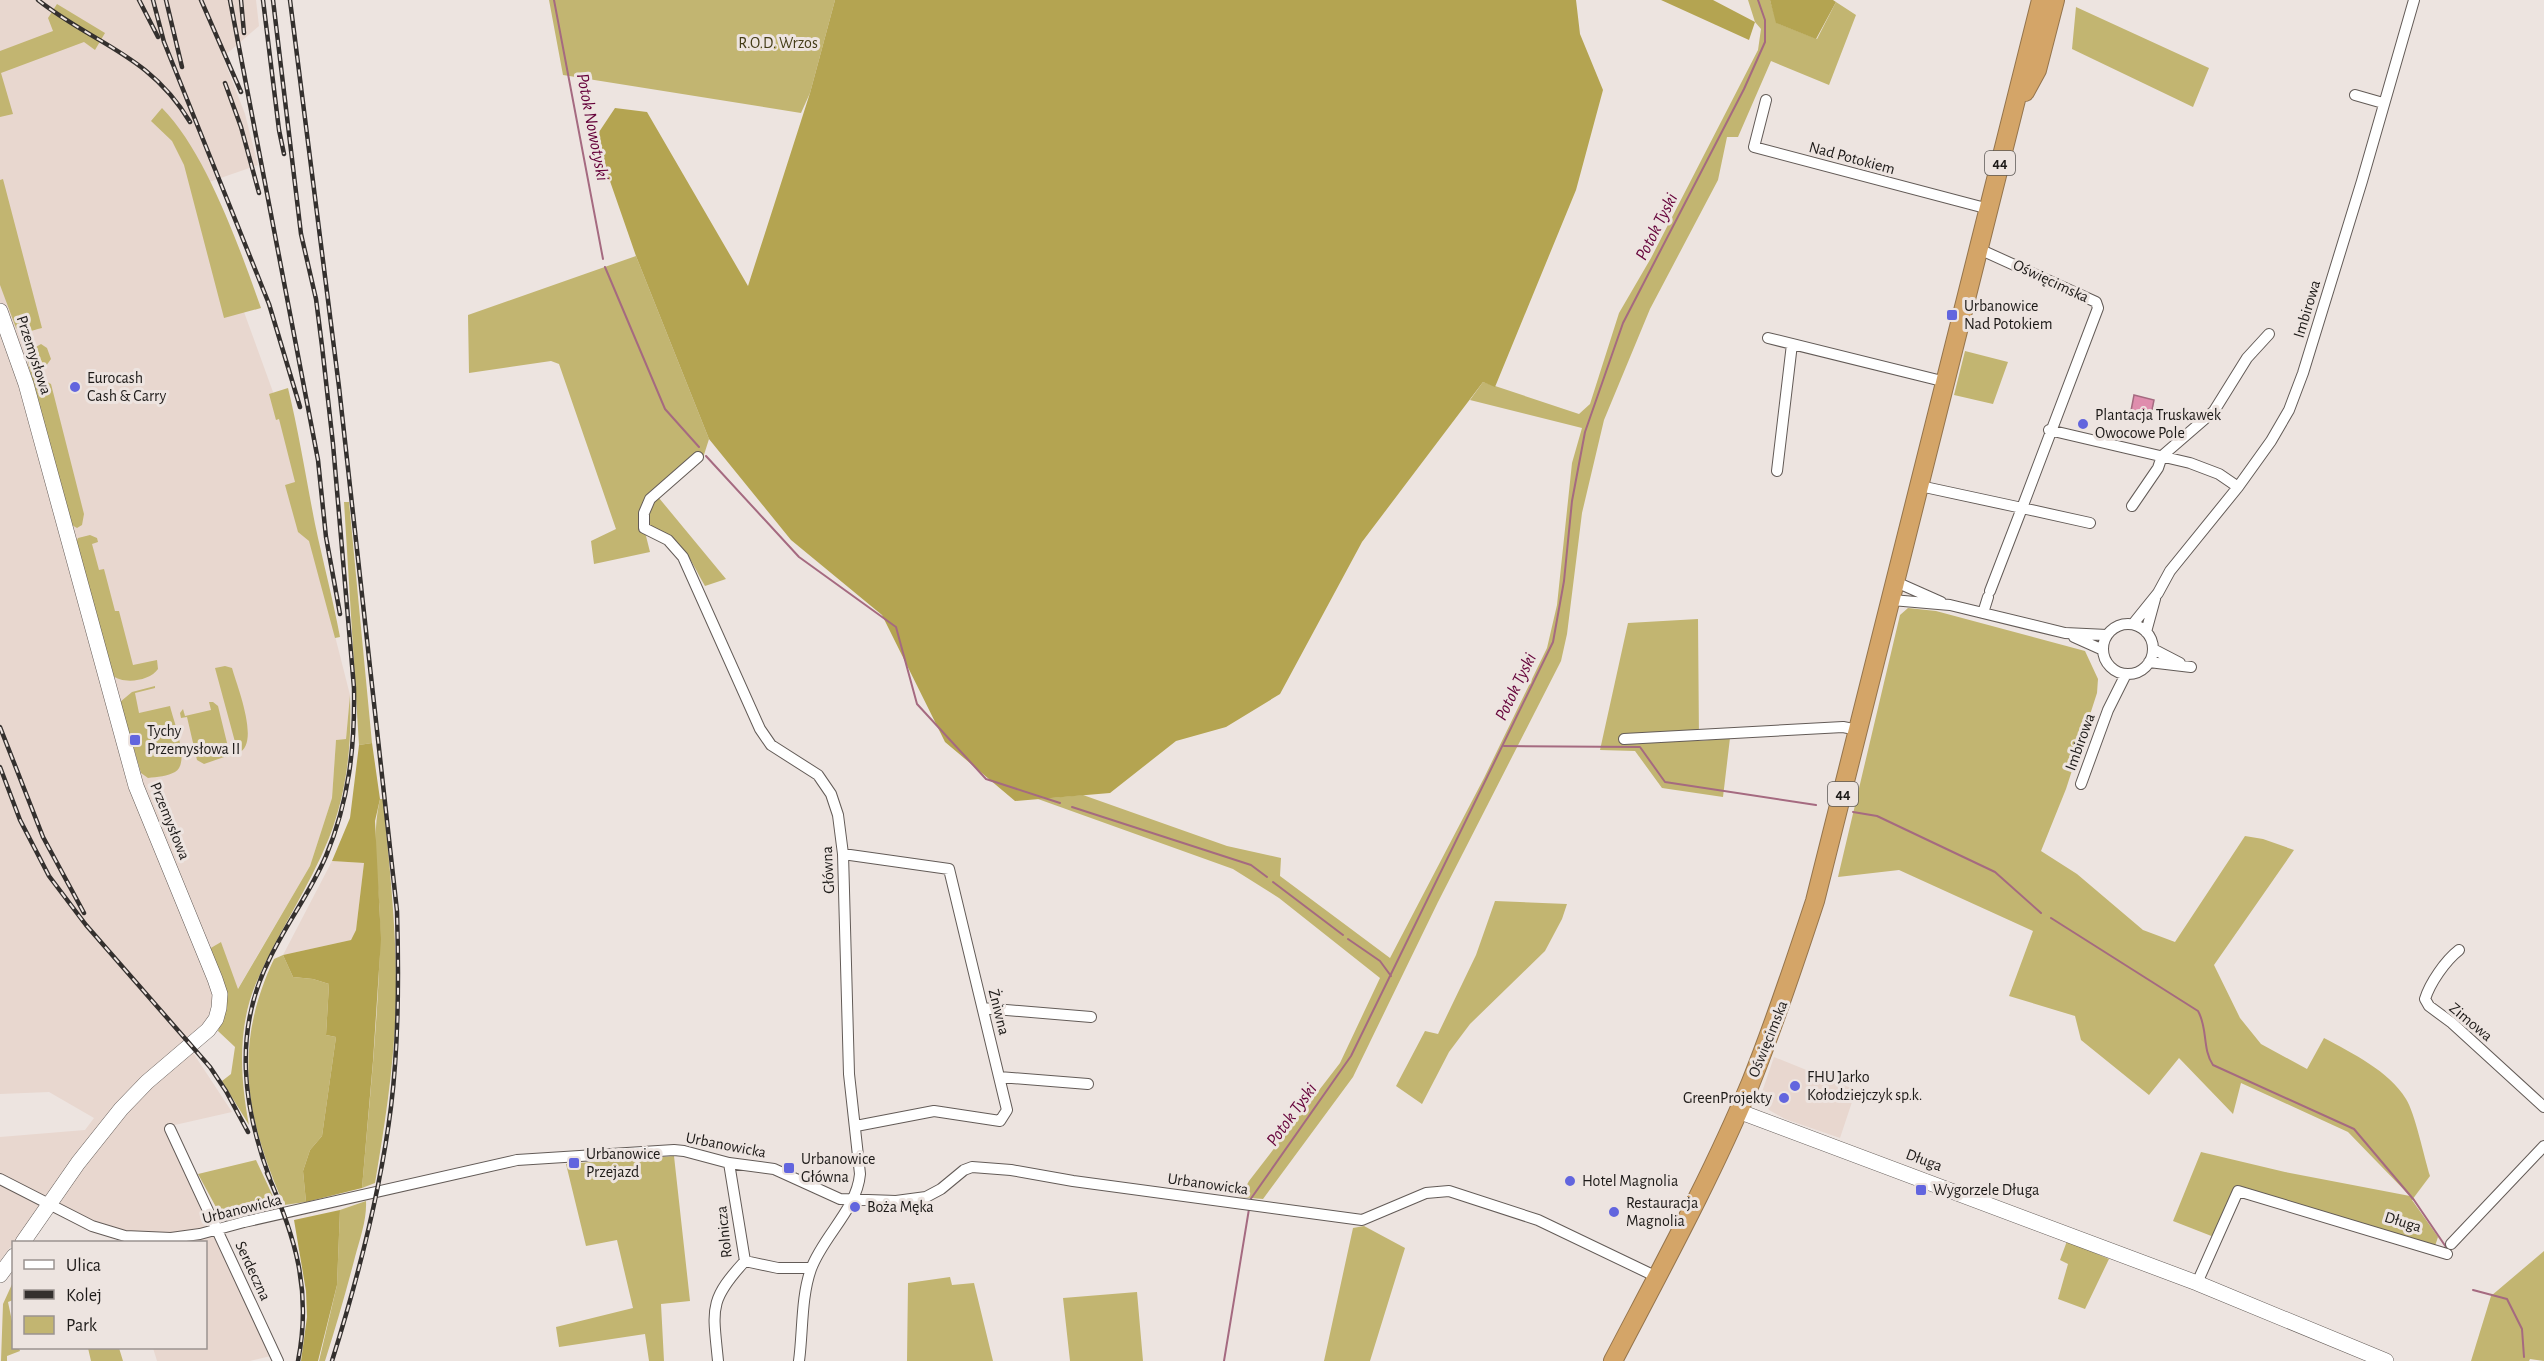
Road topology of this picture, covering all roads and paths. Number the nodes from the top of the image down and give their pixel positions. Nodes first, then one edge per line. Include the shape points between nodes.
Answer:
1 (2041, 0) edge
2 (2055, 0) edge
3 (2414, 0) edge
4 (2355, 95) dead end
5 (1766, 100) dead end
6 (2383, 103) junction
7 (2012, 117) junction
8 (1989, 209) junction
9 (1979, 249) junction
10 (0, 311) edge
11 (2269, 334) dead end
12 (1768, 338) dead end
13 (1792, 344) junction
14 (1946, 382) junction
15 (2049, 430) junction
16 (2162, 456) junction
17 (698, 457) dead end
18 (1777, 471) dead end
19 (1920, 486) junction
20 (2238, 487) junction
21 (2132, 506) dead end
22 (2022, 508) junction
23 (2090, 523) dead end
24 (1894, 591) junction
25 (2157, 593) junction
26 (1950, 605) junction
27 (1983, 613) junction
28 (2133, 624) junction
29 (2146, 632) junction
30 (2065, 633) junction
31 (2107, 635) junction
32 (2153, 649) junction
33 (2103, 650) junction
34 (2149, 662) junction
35 (2114, 670) junction
36 (2126, 674) junction
37 (2108, 710) junction
38 (1858, 730) junction
39 (1624, 739) dead end
40 (2081, 784) dead end
41 (843, 854) junction
42 (2459, 950) dead end
43 (983, 1008) junction
44 (1091, 1017) dead end
45 (999, 1077) junction
46 (1088, 1084) dead end
47 (2544, 1107) edge
48 (1738, 1111) junction
49 (856, 1126) junction
50 (170, 1129) dead end
51 (2544, 1146) edge
52 (729, 1163) junction
53 (0, 1179) edge
54 (851, 1201) junction
55 (49, 1205) junction
56 (217, 1229) junction
57 (23, 1241) edge
58 (745, 1261) junction
59 (7, 1262) edge
60 (811, 1268) junction
61 (0, 1275) edge
62 (1657, 1277) junction
63 (2197, 1283) junction
64 (278, 1361) edge
65 (718, 1361) edge
66 (799, 1361) edge
67 (1613, 1361) edge
68 (2386, 1361) edge

1 - 7 highway, Oświęcimska / 44
2 - 7 highway, Oświęcimska / 44 via 2037,70
3 - 6 street, Imbirowa
4 - 6 street
5 - 8 street, Nad Potokiem via 1754,147
6 - 20 street, Imbirowa via 2303,373 2280,425
7 - 8 highway, Oświęcimska / 44
8 - 9 highway, Oświęcimska / 44
9 - 14 highway, Oświęcimska / 44
9 - 15 street, Oświęcimska via 2096,302 2098,308
10 - 55 street, Przemysłowa via 26,384 136,786 220,994 216,1019 208,1030 121,1108
11 - 16 street via 2247,358 2214,411
12 - 13 street
13 - 14 street
13 - 18 street
14 - 19 highway, Oświęcimska / 44
15 - 16 street
15 - 22 street, Oświęcimska
16 - 20 street via 2219,474
16 - 21 street
17 - 41 street, Główna via 650,499 644,513 644,528 668,540 683,557 759,729 771,745 818,775 831,794
19 - 22 street
19 - 24 highway, Oświęcimska / 44
20 - 25 street, Imbirowa via 2170,571
22 - 23 street
22 - 27 street, Oświęcimska
24 - 26 street
24 - 26 street
24 - 38 highway, Oświęcimska / 44
25 - 28 street, Imbirowa
25 - 29 street, Imbirowa
26 - 27 street
27 - 30 street
28 - 29 street
28 - 31 street via 2117,626
29 - 32 street
30 - 31 street
30 - 33 street
31 - 33 street
32 - 34 street
32 - 34 street via 2189,667
33 - 35 street
34 - 36 street via 2137,672
35 - 36 street
35 - 37 street, Imbirowa
36 - 37 street, Imbirowa
37 - 40 street, Imbirowa
38 - 39 street via 1843,727
38 - 48 highway, Oświęcimska / 44 via 1805,933 1785,996
41 - 43 street, Żniwna via 949,870
41 - 49 street, Główna via 849,1074
42 - 47 street, Zimowa via 2425,999
43 - 44 street
43 - 45 street, Żniwna
45 - 46 street
45 - 49 street, Żniwna via 1007,1110 1000,1121 934,1111
48 - 62 highway, Oświęcimska / 44
48 - 63 street, Długa
49 - 54 street, Główna via 860,1174
50 - 56 street, Serdeczna
51 - 63 street, Długa via 2449,1249 2238,1191
52 - 54 street, Urbanowicka via 781,1171 836,1198
52 - 56 street, Urbanowicka via 674,1150 517,1160
52 - 58 street, Rolnicza
53 - 55 street, Urbanowicka
54 - 60 street, Główna
54 - 62 street, Urbanowicka via 926,1197 972,1167 1362,1220 1426,1193 1449,1191 1538,1220
55 - 56 street, Urbanowicka via 92,1226 125,1236 177,1238
55 - 57 street, Przemysłowa
56 - 64 street, Serdeczna
58 - 60 street via 778,1268
58 - 65 street, Rolnicza via 726,1282 713,1313
59 - 61 street
60 - 66 street, Główna
62 - 67 highway, Oświęcimska / 44
63 - 68 street, Długa

